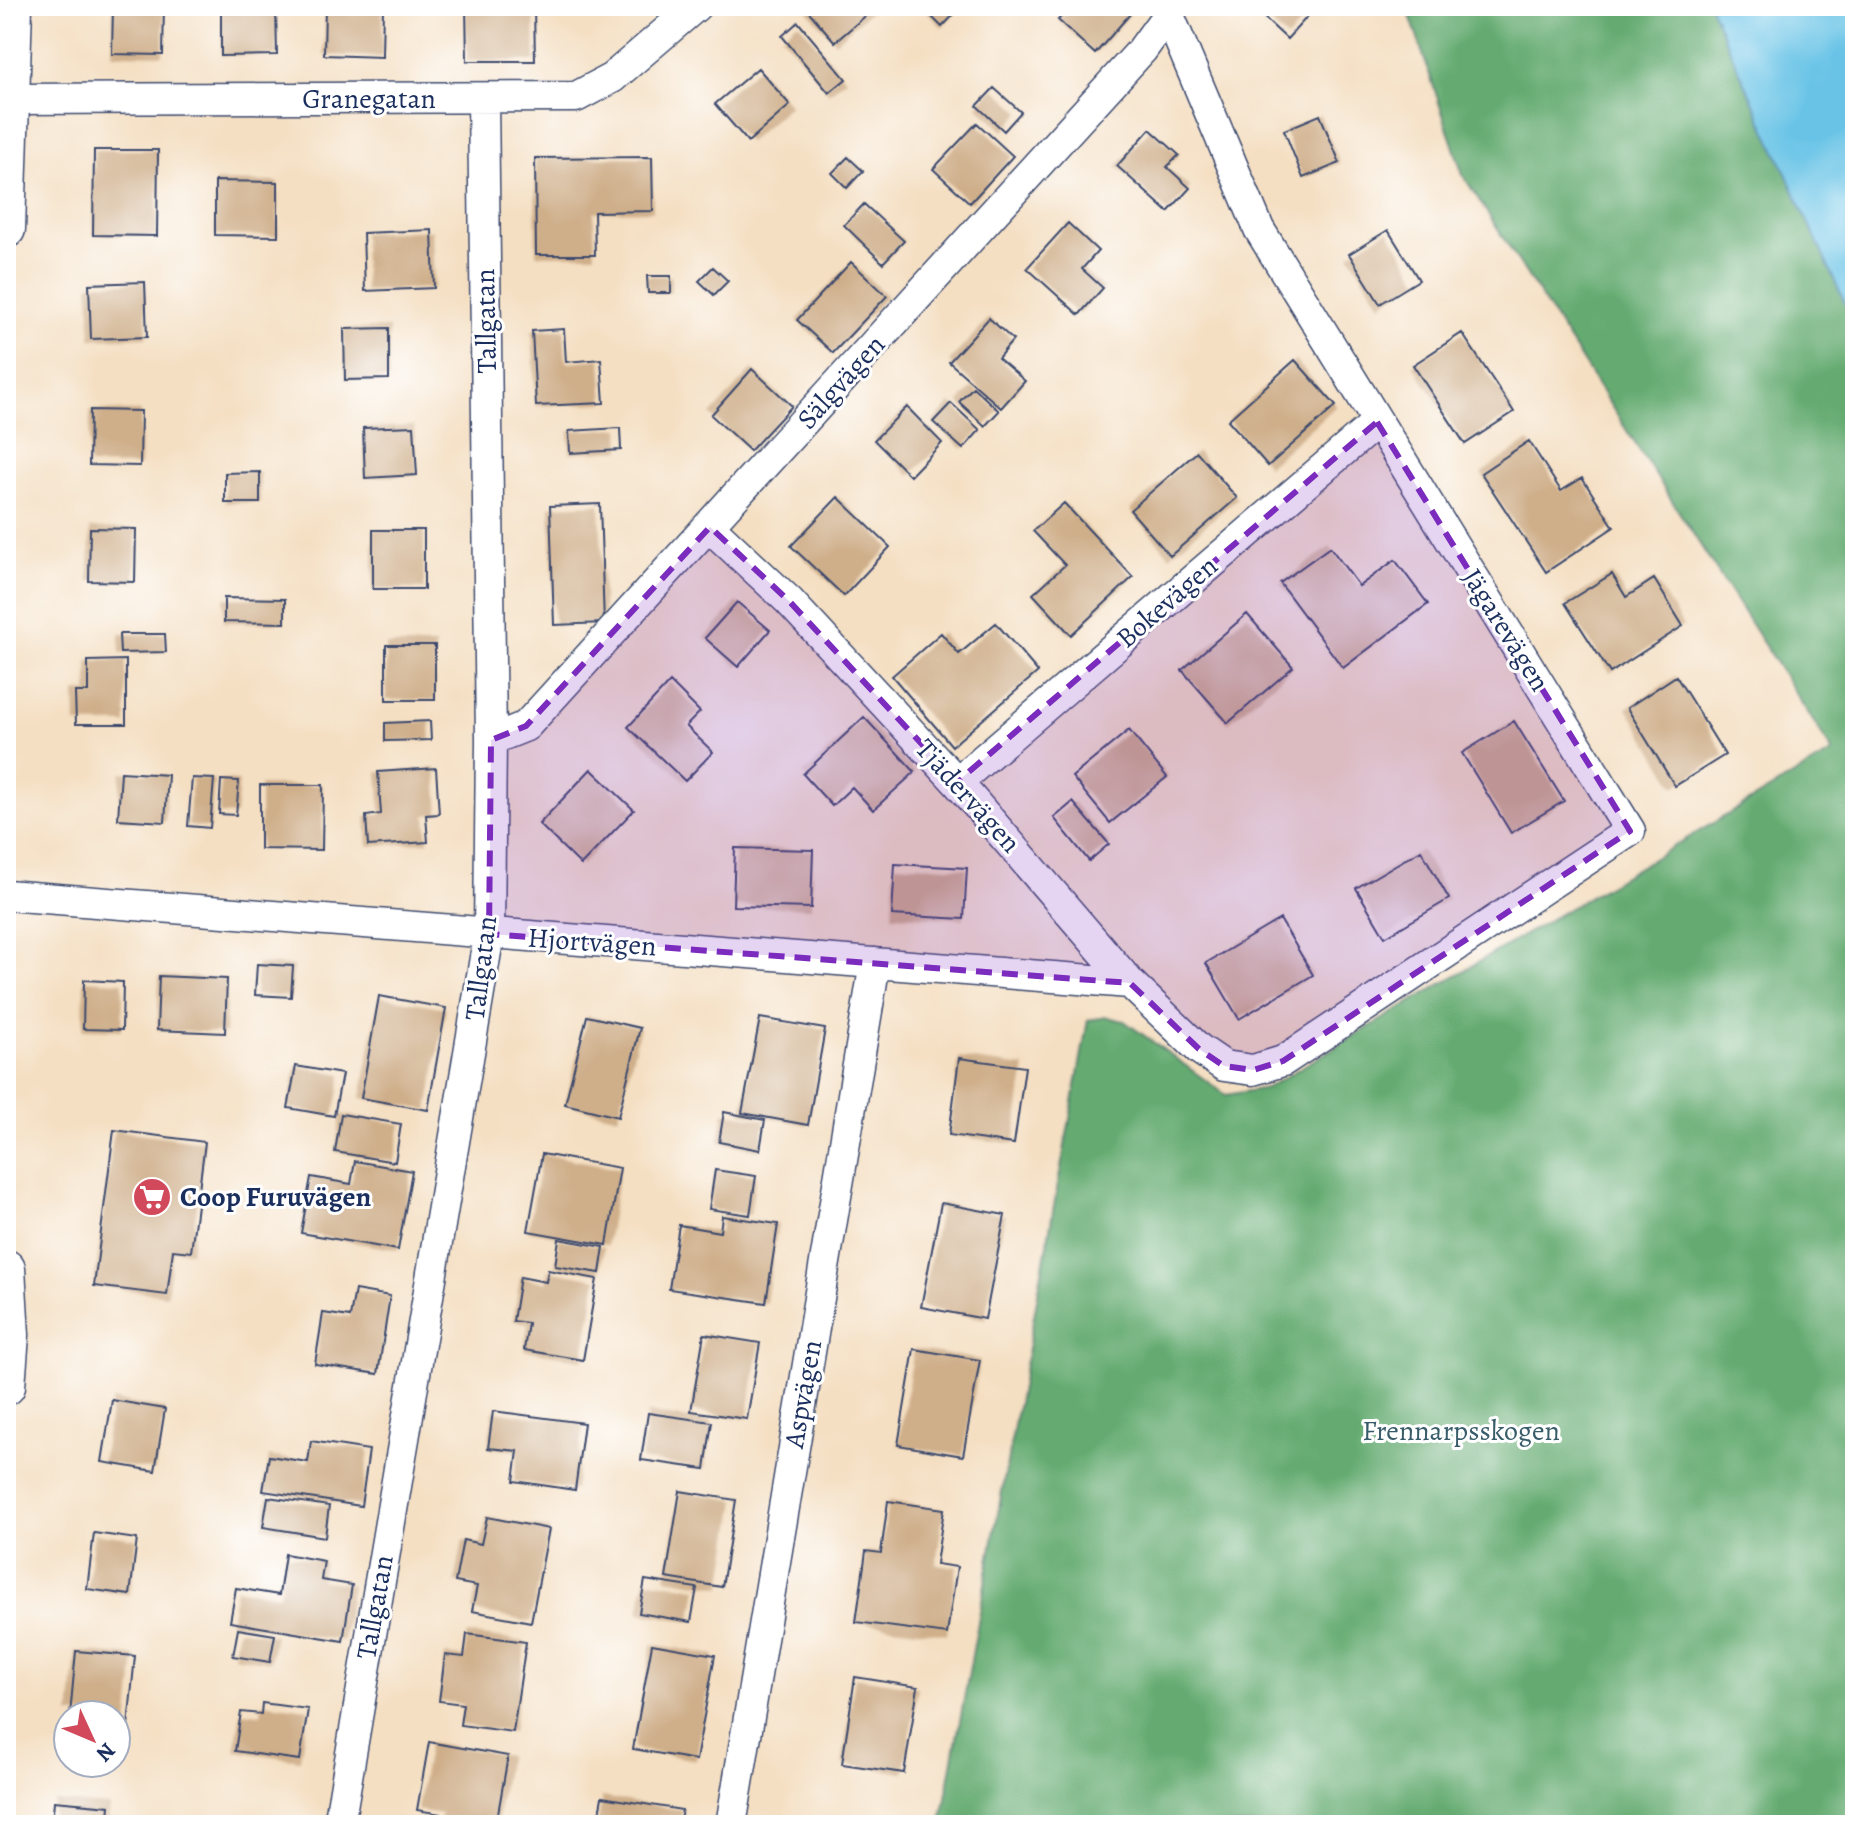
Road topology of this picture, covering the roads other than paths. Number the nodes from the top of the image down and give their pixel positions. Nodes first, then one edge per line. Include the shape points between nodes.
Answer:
1 (13, 6) edge
2 (696, 6) edge
3 (1169, 9) edge
4 (11, 99) junction
5 (483, 100) junction
6 (6, 229) edge
7 (1377, 422) junction
8 (710, 527) junction
9 (491, 740) junction
10 (957, 782) junction
11 (6, 895) edge
12 (489, 934) junction
13 (875, 963) junction
14 (1130, 983) junction
15 (1224, 1066) joint
16 (6, 1269) edge
17 (6, 1386) edge
18 (339, 1825) edge
19 (731, 1825) edge

1 - 4 street
2 - 5 street, Granegatan via 612,78 576,97
3 - 7 street, Jägarevägen via 1259,229
3 - 8 street, Sälgvägen via 1142,50
4 - 5 street, Granegatan
4 - 6 street
5 - 9 street, Tallgatan
7 - 10 street, Bokevägen
7 - 15 street, Jägarevägen via 1630,831 1283,1061 1253,1070
8 - 9 street, Sälgvägen via 526,726
8 - 10 street, Tjädervägen via 789,601
9 - 12 street, Tallgatan
10 - 14 street, Tjädervägen
11 - 12 street, Hjortvägen
12 - 13 street, Hjortvägen
12 - 18 street, Tallgatan
13 - 14 street, Hjortvägen
13 - 19 street, Aspvägen
14 - 15 street, Tjädervägen
16 - 17 street

